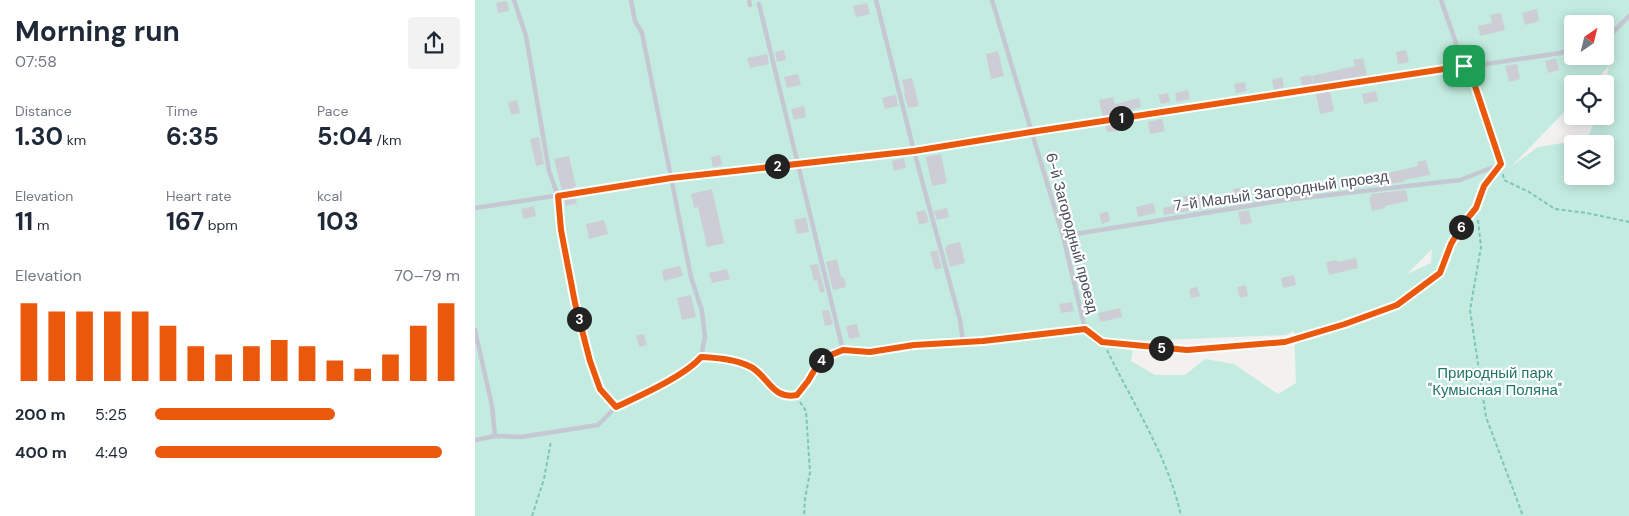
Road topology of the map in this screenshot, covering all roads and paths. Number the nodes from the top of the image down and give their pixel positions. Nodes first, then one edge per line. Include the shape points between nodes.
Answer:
1 (514, 0) edge
2 (631, 0) edge
3 (876, 0) edge
4 (992, 0) edge
5 (1441, 0) edge
6 (759, 4) dead end
7 (1629, 16) edge
8 (1614, 31) edge
9 (1564, 52) edge
10 (1464, 66) junction
11 (1031, 132) junction
12 (914, 151) junction
13 (798, 163) junction
14 (1501, 164) junction
15 (671, 178) junction
16 (558, 196) junction
17 (475, 208) edge
18 (1476, 208) junction
19 (1629, 222) edge
20 (1063, 236) junction
21 (1085, 329) junction
22 (475, 330) edge
23 (963, 342) junction
24 (1102, 342) junction
25 (843, 350) junction
26 (701, 357) junction
27 (797, 395) junction
28 (616, 407) junction
29 (554, 432) junction
30 (495, 436) junction
31 (475, 440) edge
32 (532, 516) edge
33 (805, 516) edge
34 (1181, 516) edge
35 (1523, 516) edge

1 - 16 lane via 526,36 549,171
2 - 15 lane via 635,21 642,34
3 - 12 lane
4 - 11 lane, 6-й Загородный проезд
5 - 10 lane
6 - 13 lane
7 - 8 lane
9 - 10 lane
10 - 11 lane
10 - 14 lane via 1473,80
11 - 12 lane
11 - 20 lane, 6-й Загородный проезд
12 - 13 lane
12 - 23 lane via 960,320
13 - 15 lane
13 - 25 lane
14 - 18 lane via 1484,186
14 - 19 path via 1504,180 1555,209
14 - 20 lane, 7-й Малый Загородный проезд via 1460,180 1285,200
15 - 16 lane
15 - 26 lane via 691,277 702,311 705,336
16 - 17 lane
16 - 28 lane via 575,303 590,361 600,389
18 - 24 lane via 1451,244 1440,273 1397,305 1345,324 1285,342 1187,350
18 - 35 path via 1481,247 1470,310 1483,400 1486,418
20 - 21 lane, 6-й Загородный проезд
21 - 23 lane
21 - 24 lane
22 - 30 lane via 492,406
23 - 25 lane via 870,352
24 - 34 path via 1153,437 1177,495
25 - 27 lane via 821,359
26 - 27 lane via 723,358 752,368 772,388 788,397
26 - 28 lane via 694,366
27 - 33 path via 806,411 809,439 810,472
28 - 29 lane via 598,425
29 - 30 lane via 521,437
29 - 32 path
30 - 31 lane

